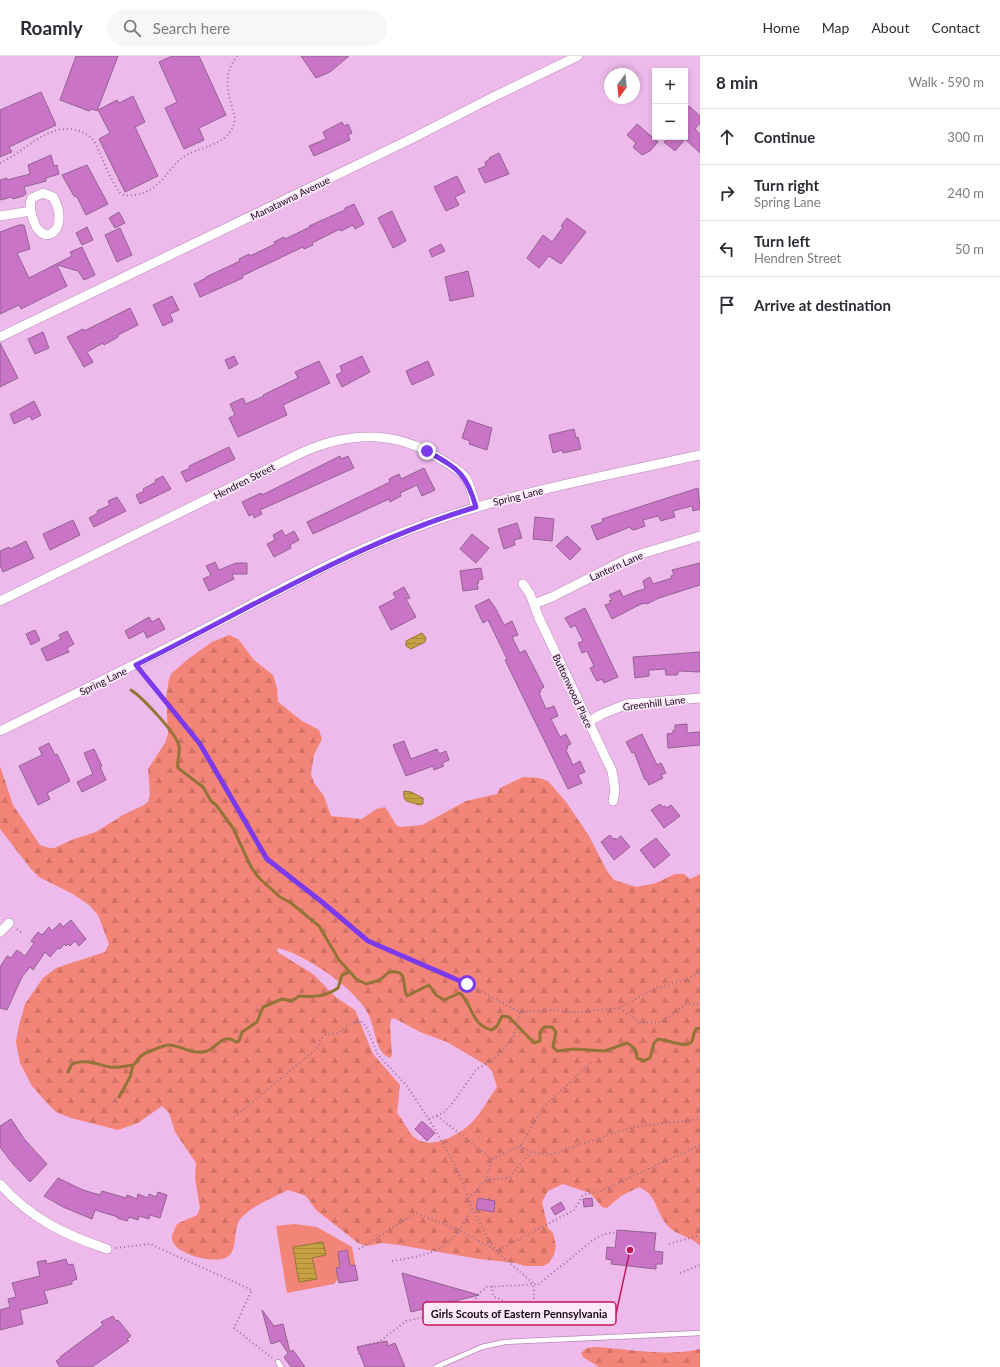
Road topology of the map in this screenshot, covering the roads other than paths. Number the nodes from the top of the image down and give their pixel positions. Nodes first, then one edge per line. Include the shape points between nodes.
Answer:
1 (578, 56) edge
2 (31, 211) junction
3 (0, 216) edge
4 (0, 337) edge
5 (700, 455) edge
6 (476, 507) junction
7 (700, 536) edge
8 (523, 584) dead end
9 (0, 601) edge
10 (534, 604) junction
11 (700, 698) edge
12 (588, 722) junction
13 (0, 732) edge
14 (613, 801) dead end
15 (9, 922) dead end
16 (0, 932) edge
17 (0, 1184) edge
18 (107, 1249) road end
19 (700, 1333) edge
20 (436, 1367) edge

1 - 4 street, Manatawna Avenue via 412,139
2 - 2 street via 35,227 40,233 53,232 59,226 60,219 55,201 50,195 43,192 35,195 30,202
2 - 3 street
5 - 6 street, Spring Lane
6 - 9 street, Hendren Street via 469,483 461,473 427,451 393,439 366,436 342,438 302,452
6 - 13 street, Spring Lane via 366,547
7 - 10 street, Lantern Lane via 631,557
8 - 10 street, Buttonwood Place
10 - 12 street, Buttonwood Place
11 - 12 street, Greenhill Lane via 627,704
12 - 14 street, Buttonwood Place via 612,771 615,791
15 - 16 street
17 - 18 street via 27,1211 54,1228
19 - 20 lane via 505,1342 482,1347

